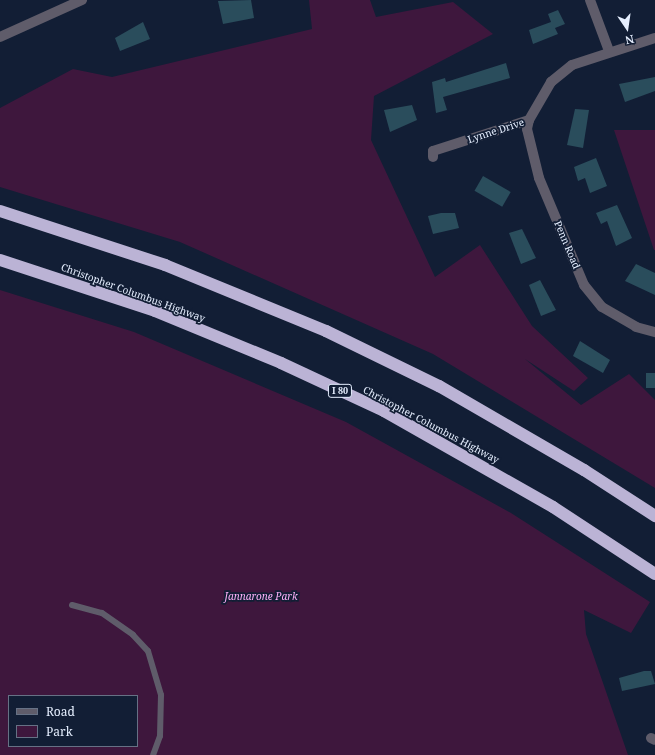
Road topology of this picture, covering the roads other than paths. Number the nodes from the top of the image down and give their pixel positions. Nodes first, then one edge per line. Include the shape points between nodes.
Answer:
1 (82, 0) edge
2 (590, 0) edge
3 (0, 37) edge
4 (655, 38) edge
5 (609, 51) junction
6 (529, 120) junction
7 (433, 158) dead end
8 (0, 212) edge
9 (0, 260) edge
10 (655, 332) edge
11 (655, 516) edge
12 (655, 574) edge
13 (72, 605) dead end
14 (153, 755) edge

1 - 3 street
2 - 5 street
4 - 5 street, Lynne Drive
5 - 6 street, Lynne Drive via 560,73
6 - 7 street, Lynne Drive via 433,151
6 - 10 street, Penn Road via 527,129 539,178 584,285 607,310 636,327
8 - 11 highway via 165,265 326,331 439,386 584,470
9 - 12 highway, Christopher Columbus Highway / I 80 via 162,314 281,363 384,411 553,507
13 - 14 lane via 102,613 134,635 148,651 161,695 160,736

